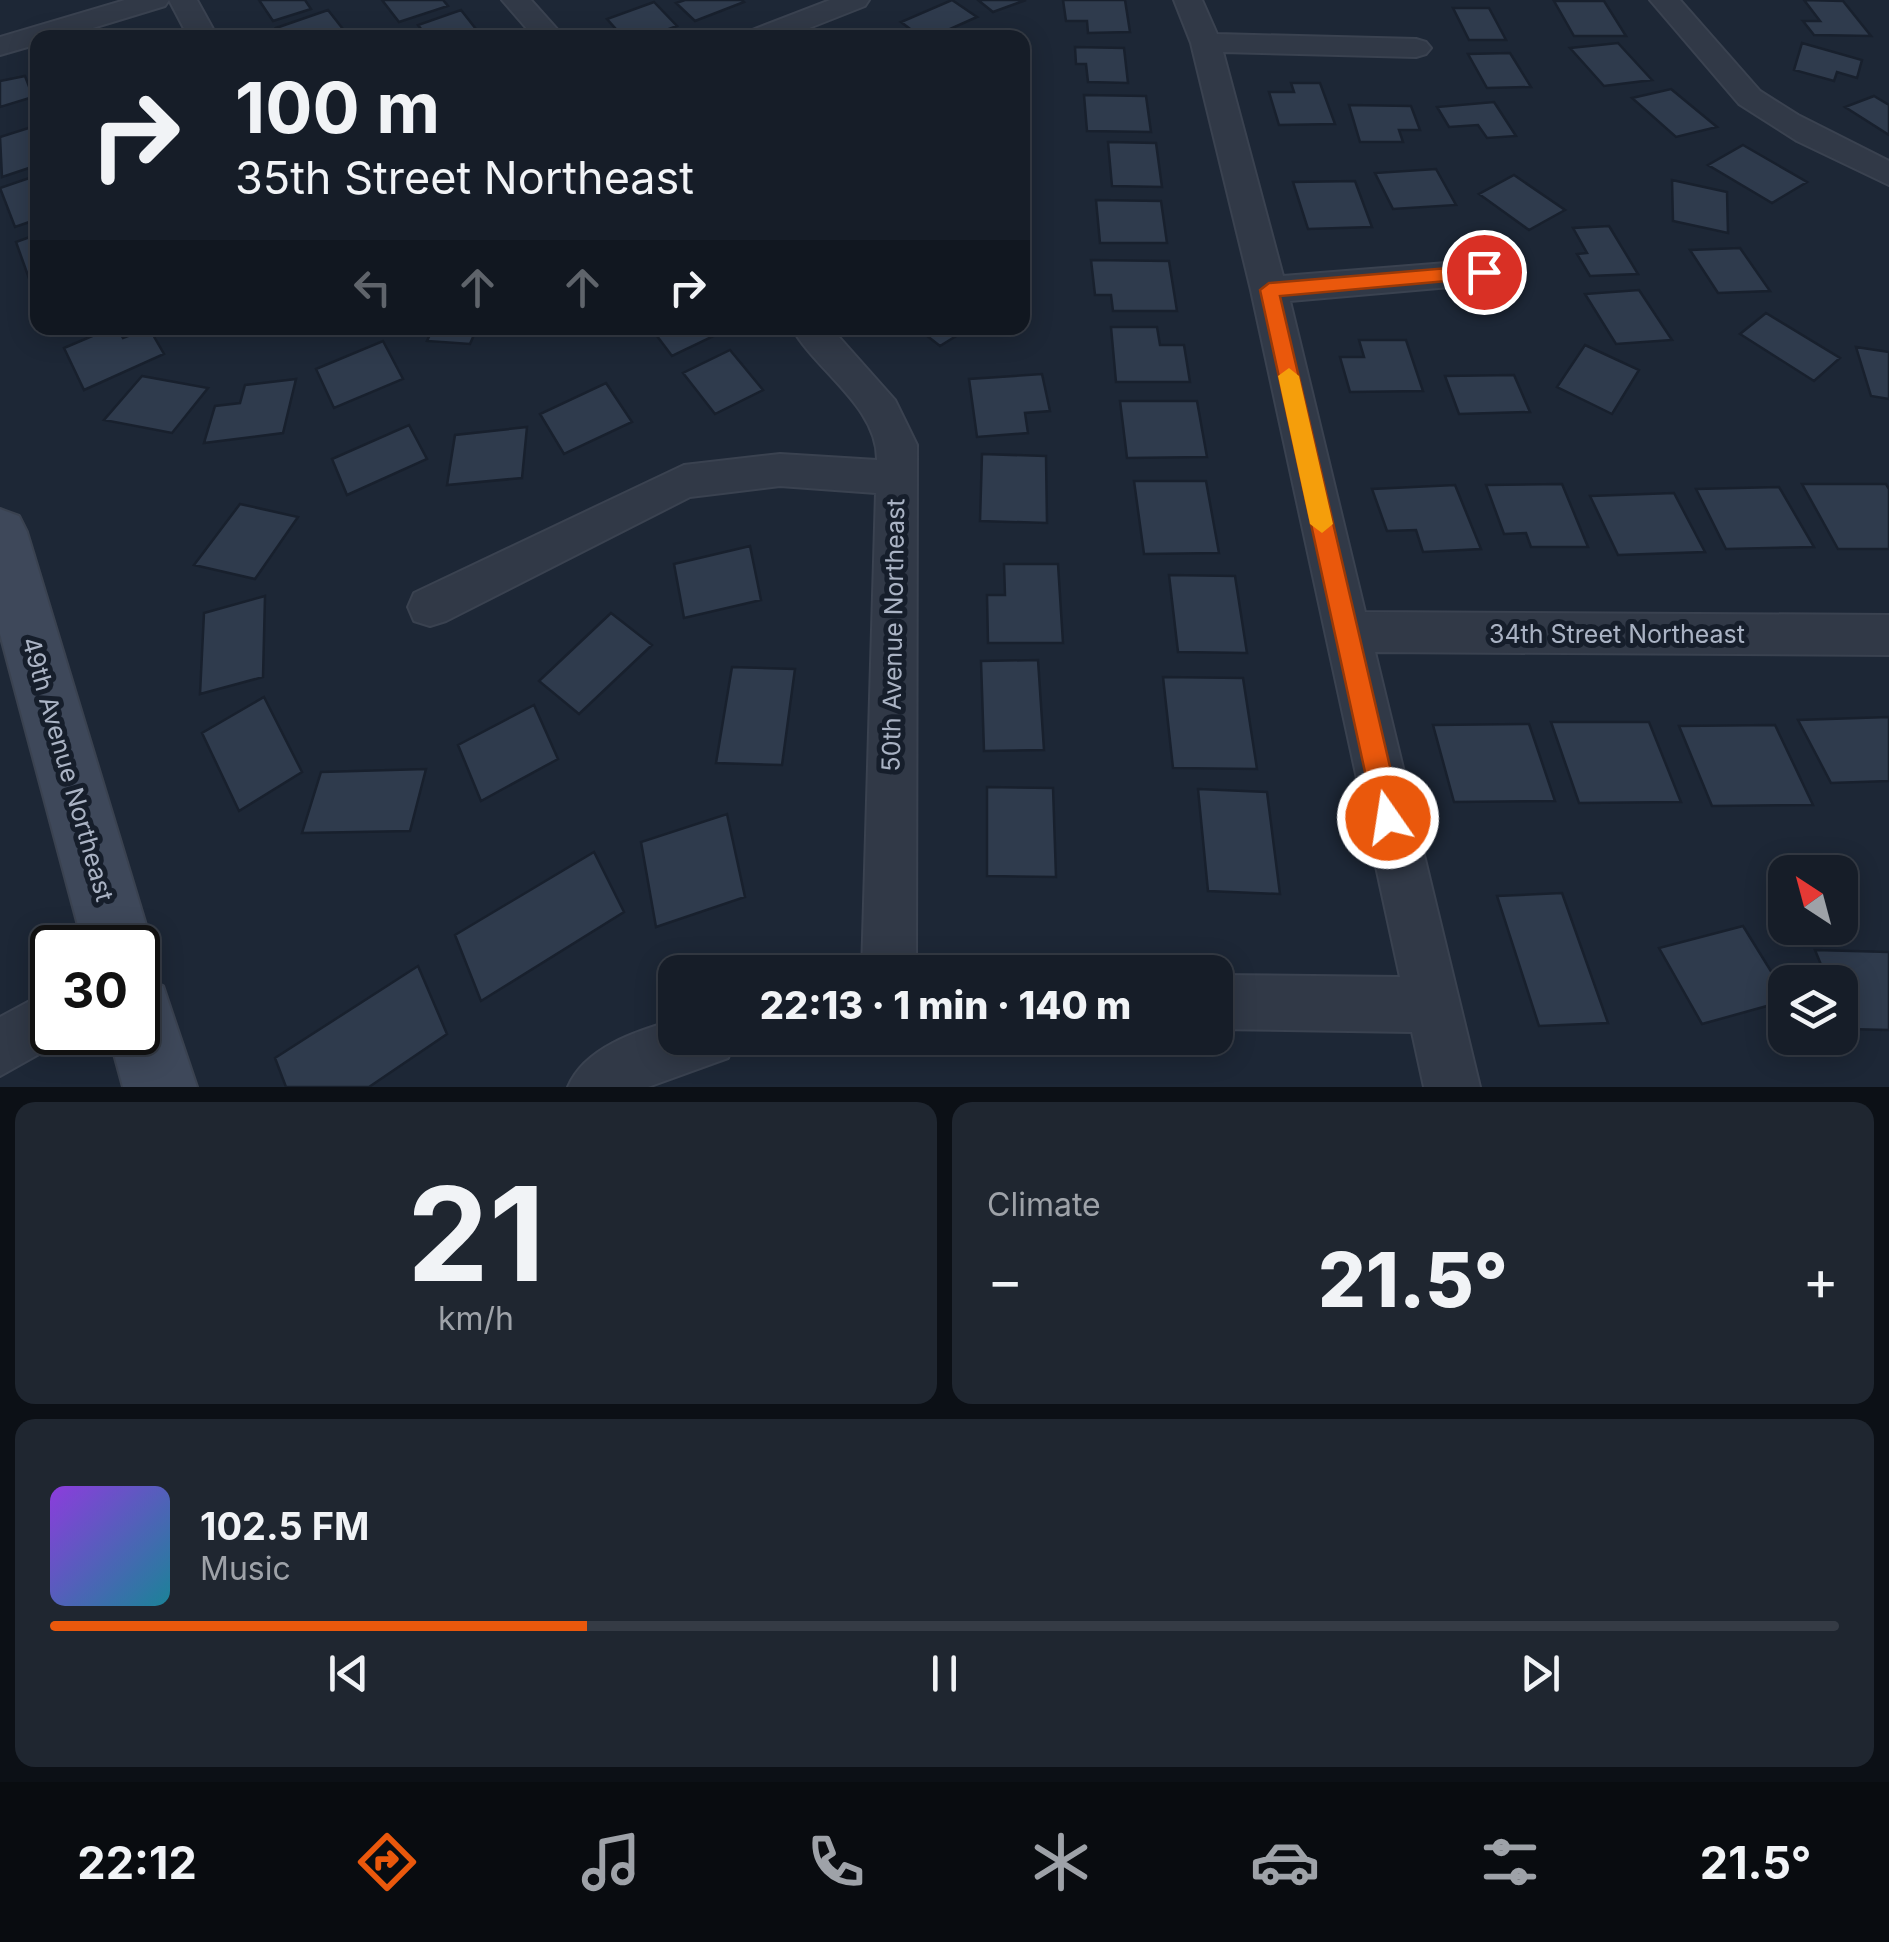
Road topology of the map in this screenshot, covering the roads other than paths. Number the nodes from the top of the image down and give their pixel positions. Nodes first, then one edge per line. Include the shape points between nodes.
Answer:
1 (155, 0) edge
2 (183, 0) edge
3 (516, 0) edge
4 (855, 0) edge
5 (1188, 0) edge
6 (1664, 0) edge
7 (54, 30) edge
8 (200, 30) edge
9 (543, 30) edge
10 (778, 30) edge
11 (30, 37) edge
12 (1206, 43) junction
13 (0, 46) edge
14 (1416, 48) dead end
15 (1889, 174) edge
16 (1484, 272) dead end
17 (1269, 290) junction
18 (816, 335) edge
19 (895, 478) junction
20 (0, 532) edge
21 (430, 607) dead end
22 (1346, 632) junction
23 (1889, 635) edge
24 (112, 925) edge
25 (890, 955) edge
26 (1233, 1002) edge
27 (1432, 1005) junction
28 (30, 1031) edge
29 (0, 1048) edge
30 (658, 1053) edge
31 (151, 1055) edge
32 (160, 1087) edge
33 (596, 1087) edge
34 (1452, 1087) edge

1 - 7 street
2 - 8 street
3 - 9 street
4 - 10 street
5 - 12 street
6 - 15 street via 1750,96
11 - 13 street
12 - 14 street
12 - 17 street
16 - 17 street
17 - 22 street
18 - 19 street, 50th Avenue Northeast via 881,412 897,445
19 - 21 street via 780,470 684,482
19 - 25 street, 50th Avenue Northeast
20 - 24 main road, 49th Avenue Northeast
22 - 23 street, 34th Street Northeast
22 - 27 street
26 - 27 street
27 - 34 street
28 - 29 street
30 - 33 street
31 - 32 main road

